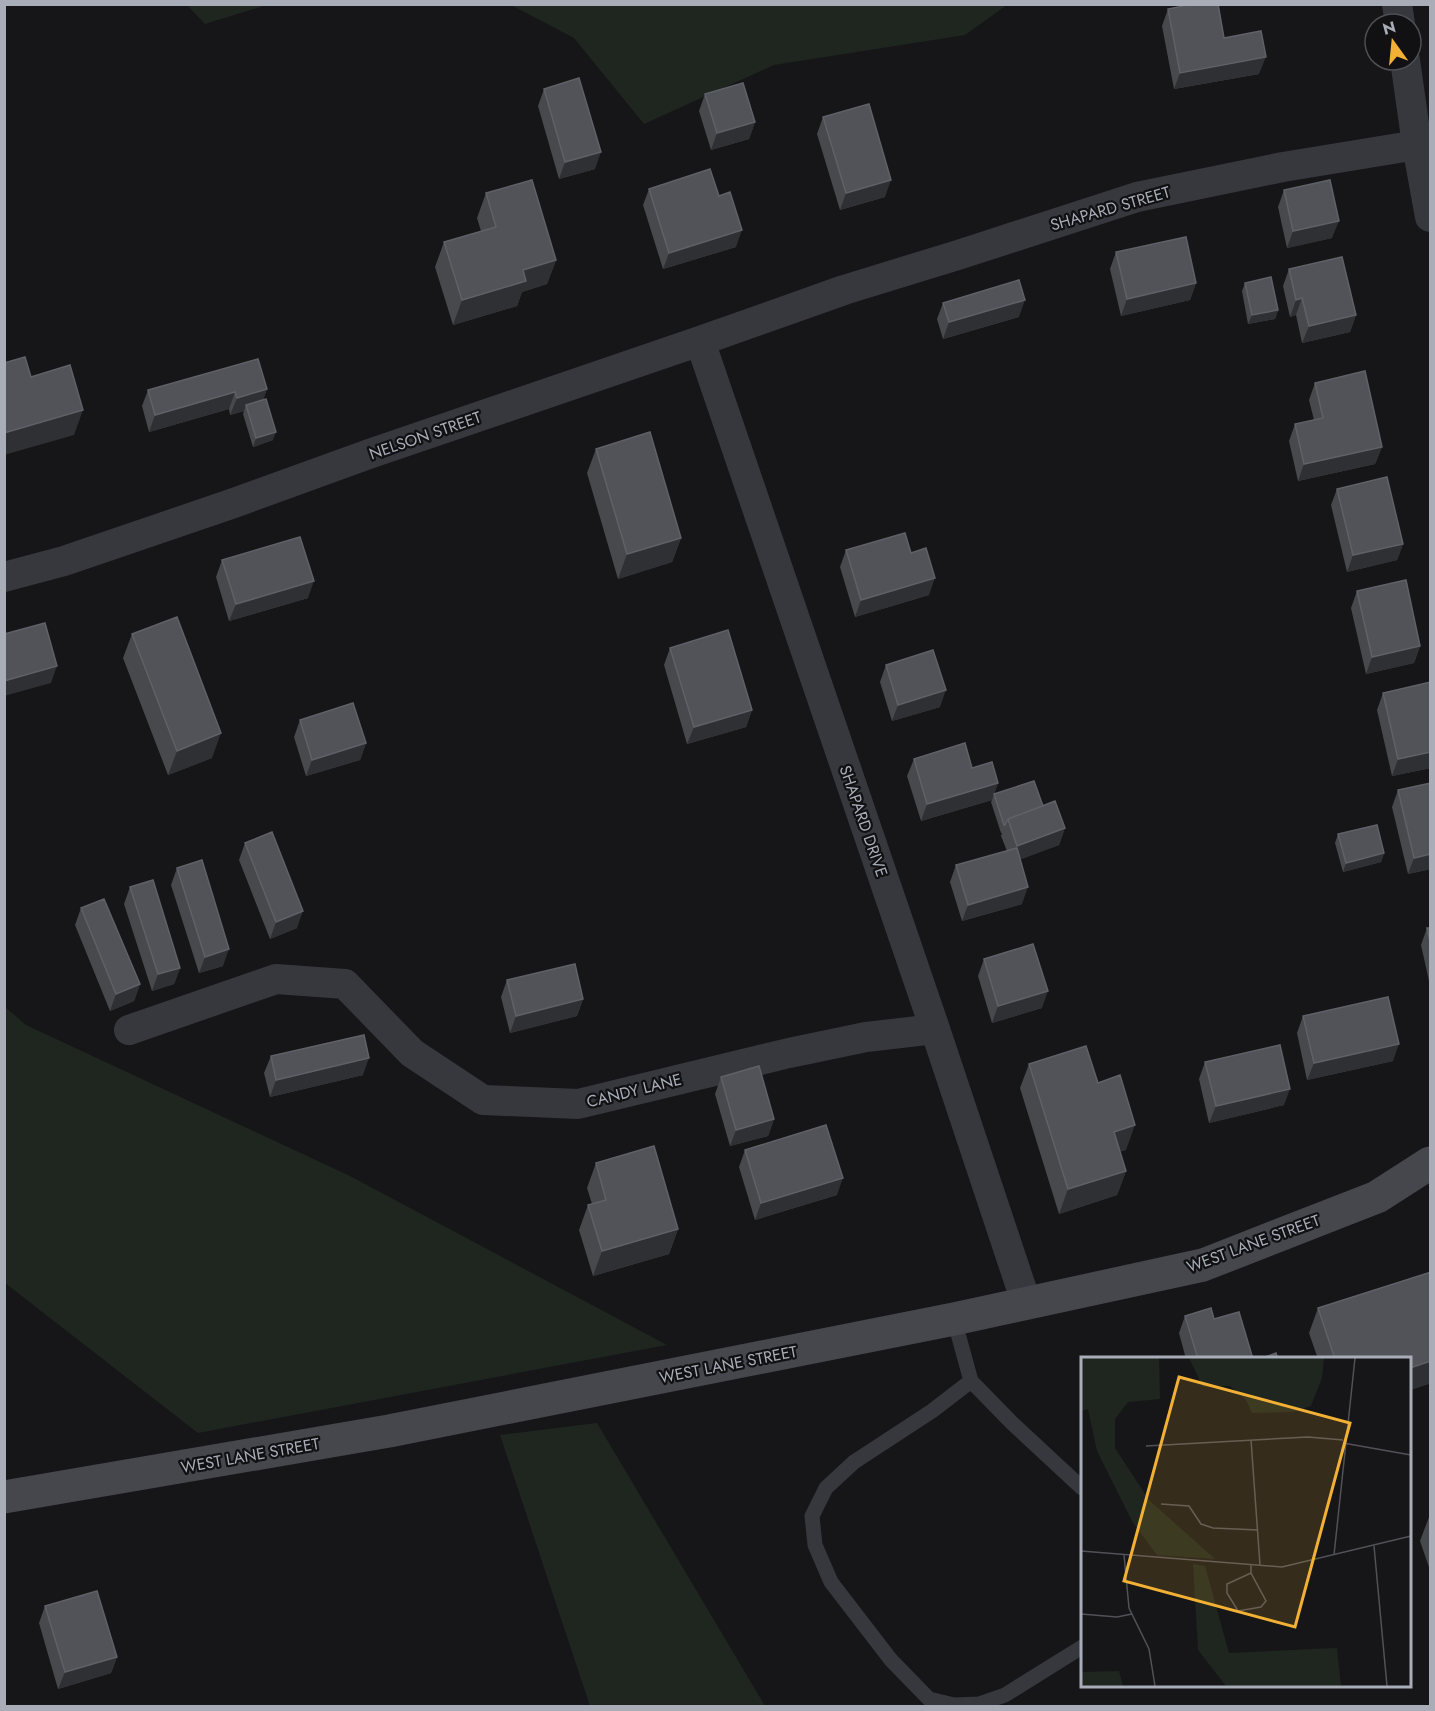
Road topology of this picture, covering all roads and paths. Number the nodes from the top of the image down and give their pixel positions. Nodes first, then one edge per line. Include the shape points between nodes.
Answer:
1 (1407, 72) edge
2 (1423, 162) edge
3 (1431, 217) edge
4 (844, 290) joint
5 (699, 341) junction
6 (4, 577) edge
7 (935, 1029) junction
8 (129, 1030) dead end
9 (1431, 1163) edge
10 (1026, 1302) junction
11 (954, 1318) junction
12 (971, 1381) junction
13 (1081, 1486) edge
14 (4, 1497) edge
15 (1081, 1648) edge

1 - 2 street
2 - 3 street
2 - 4 street, SHAPARD STREET via 1283,167 1137,197
4 - 5 street, NELSON STREET
5 - 6 street, NELSON STREET via 75,558
5 - 7 street, SHAPARD DRIVE
7 - 8 street, CANDY LANE via 866,1037 789,1053 578,1104 483,1100 412,1053 345,984 276,979
7 - 10 street, SHAPARD DRIVE
9 - 10 street, WEST LANE STREET via 1377,1197 1203,1265
10 - 11 street, WEST LANE STREET
11 - 12 lane
11 - 14 street, WEST LANE STREET via 389,1431
12 - 13 lane
12 - 15 lane via 854,1461 826,1488 812,1516 819,1555 831,1582 850,1608 891,1660 929,1699 954,1706 979,1704 1005,1695

